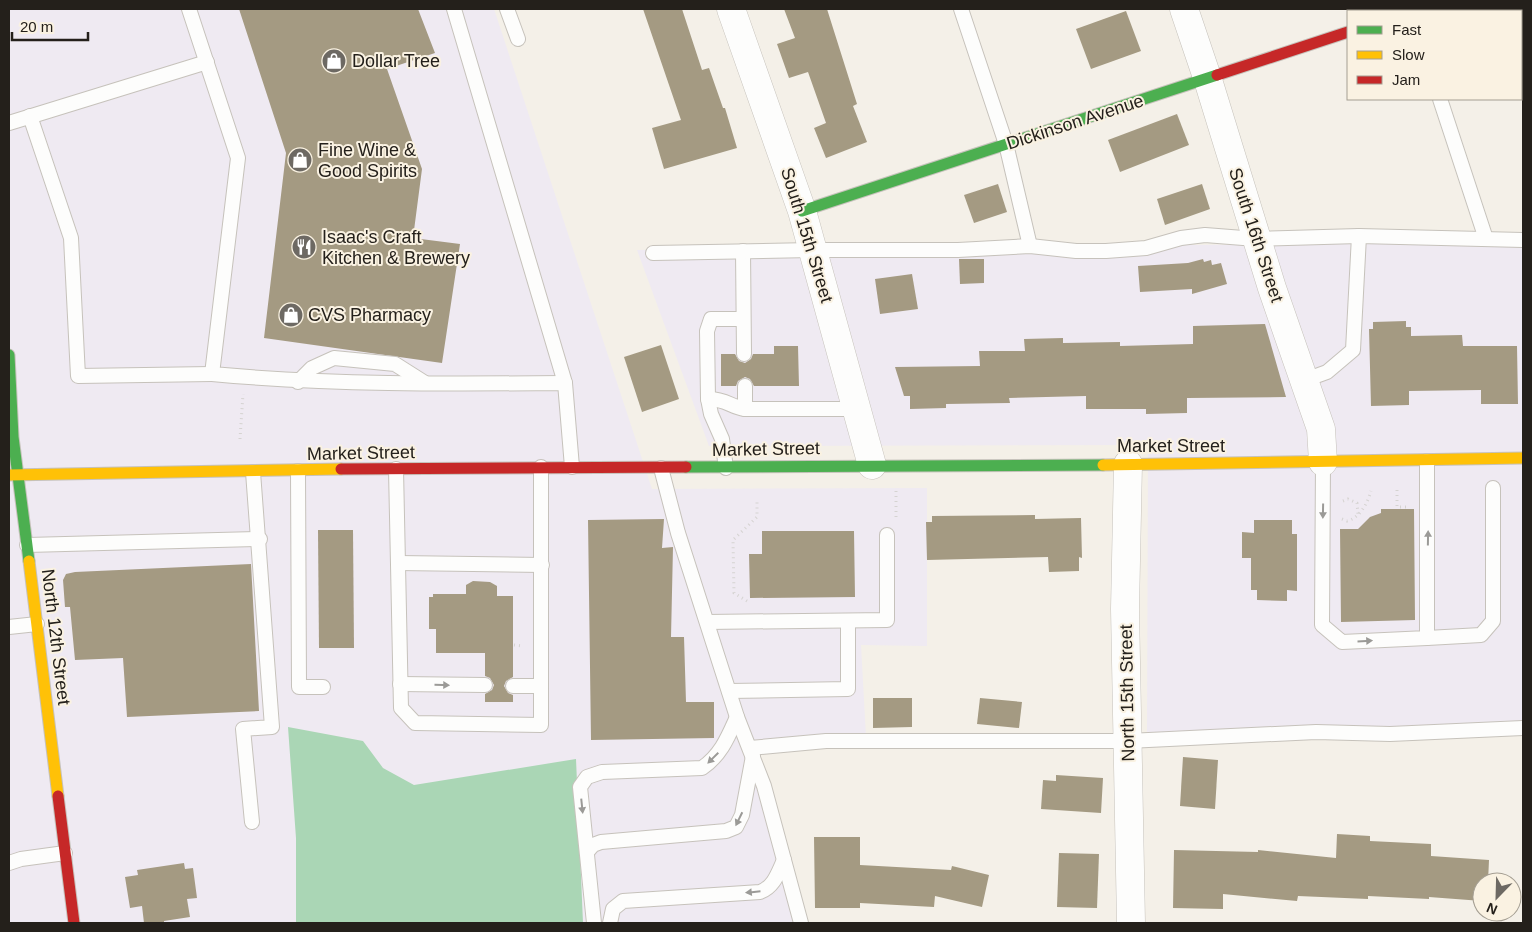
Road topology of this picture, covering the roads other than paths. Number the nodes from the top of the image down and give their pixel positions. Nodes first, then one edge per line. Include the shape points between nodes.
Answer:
1 (189, 9) edge
2 (454, 9) edge
3 (507, 9) edge
4 (731, 9) edge
5 (961, 9) edge
6 (1184, 9) edge
7 (1420, 9) edge
8 (1410, 10) edge
9 (1347, 32) edge
10 (518, 39) dead end
11 (207, 62) junction
12 (1208, 80) junction
13 (1440, 100) edge
14 (30, 116) junction
15 (9, 123) edge
16 (1006, 144) junction
17 (802, 211) junction
18 (1359, 236) junction
19 (1256, 239) junction
20 (1486, 239) junction
21 (1523, 240) edge
22 (1030, 246) junction
23 (812, 250) junction
24 (743, 251) junction
25 (653, 253) dead end
26 (743, 319) junction
27 (744, 354) dead end
28 (9, 355) edge
29 (212, 374) junction
30 (1305, 380) junction
31 (298, 382) junction
32 (565, 383) junction
33 (428, 384) junction
34 (745, 386) dead end
35 (708, 400) junction
36 (745, 409) junction
37 (858, 409) junction
38 (1523, 458) edge
39 (1428, 461) junction
40 (1323, 462) junction
41 (1128, 464) junction
42 (872, 465) junction
43 (541, 467) junction
44 (572, 467) junction
45 (661, 468) junction
46 (726, 468) junction
47 (396, 470) junction
48 (298, 471) junction
49 (253, 472) junction
50 (13, 475) edge
51 (1493, 488) dead end
52 (891, 530) road end
53 (260, 539) junction
54 (27, 545) junction
55 (398, 563) junction
56 (542, 565) junction
57 (848, 621) junction
58 (707, 622) junction
59 (37, 624) junction
60 (9, 628) edge
61 (1427, 638) junction
62 (400, 684) junction
63 (485, 685) dead end
64 (513, 686) dead end
65 (541, 686) junction
66 (323, 687) dead end
67 (729, 691) junction
68 (737, 717) junction
69 (1523, 728) edge
70 (1128, 741) junction
71 (752, 751) junction
72 (252, 822) dead end
73 (587, 852) junction
74 (65, 853) junction
75 (13, 860) edge
76 (784, 860) junction
77 (74, 923) edge
78 (594, 923) edge
79 (610, 923) edge
80 (801, 923) edge
81 (1131, 923) edge

1 - 11 lane
2 - 32 lane
3 - 10 lane
4 - 17 street, South 15th Street
5 - 16 lane
6 - 12 street, South 16th Street
7 - 8 street
9 - 12 main road, Dickinson Avenue
11 - 14 lane
11 - 29 lane via 238,158
12 - 16 main road, Dickinson Avenue
12 - 19 street, South 16th Street
13 - 20 lane
14 - 15 lane
14 - 29 lane via 71,238 78,376
16 - 17 main road, Dickinson Avenue
16 - 22 lane
17 - 23 street, South 15th Street
18 - 19 lane
18 - 20 lane
18 - 30 lane via 1353,350 1327,372
19 - 22 lane via 1205,235 1146,248 1106,251
19 - 30 street, South 16th Street
20 - 21 lane
22 - 23 lane via 958,250
23 - 24 lane
23 - 37 street, South 15th Street
24 - 25 lane
24 - 26 lane
26 - 27 lane
26 - 35 lane via 711,319 708,325
28 - 50 main road, North 12th Street
29 - 31 lane
30 - 40 street, South 16th Street via 1321,428
31 - 33 lane
31 - 33 lane via 312,368 334,358 395,364
32 - 33 lane
32 - 44 lane
34 - 36 lane
35 - 36 lane via 726,401
35 - 46 lane via 722,439
36 - 37 lane
37 - 42 street, South 15th Street
38 - 39 main road, Market Street
39 - 40 main road, Market Street
61 -> 39 lane
40 - 41 main road, Market Street
40 -> 61 lane via 1322,624 1342,642
41 - 42 main road, Market Street
41 - 70 street, North 15th Street
42 - 46 main road, Market Street
43 - 44 main road, Market Street
43 - 47 main road, Market Street
43 - 56 lane
44 - 45 main road, Market Street
45 - 46 main road, Market Street
45 - 58 lane
47 - 48 main road, Market Street
47 - 55 lane
48 - 49 main road, Market Street
48 - 66 lane via 299,687
49 - 50 main road, Market Street
49 - 53 lane
50 - 54 main road, North 12th Street
51 - 61 lane via 1492,622 1481,636
52 - 57 lane via 887,620
53 - 54 lane
53 - 72 lane via 272,727 243,729
54 - 59 main road, North 12th Street
55 - 56 lane
55 - 62 lane
56 - 65 lane
57 - 58 lane
57 - 67 lane via 848,689
58 - 67 lane
59 - 60 lane
59 - 74 main road, North 12th Street
62 -> 63 lane
62 - 65 lane via 400,708 415,722 531,725 541,725
64 - 65 lane
67 - 68 lane
68 - 71 lane
68 -> 73 lane via 714,760 702,768 602,772 587,777 580,786
69 - 70 lane via 1390,734 1316,732
70 - 71 lane via 826,741
70 - 81 street, North 15th Street
71 -> 73 lane via 742,815 736,827 726,831 601,842
71 - 76 lane
73 - 78 lane
74 - 75 lane
74 - 77 main road, North 12th Street
76 -> 79 lane via 774,882 760,892 623,901 613,909
76 - 80 lane

